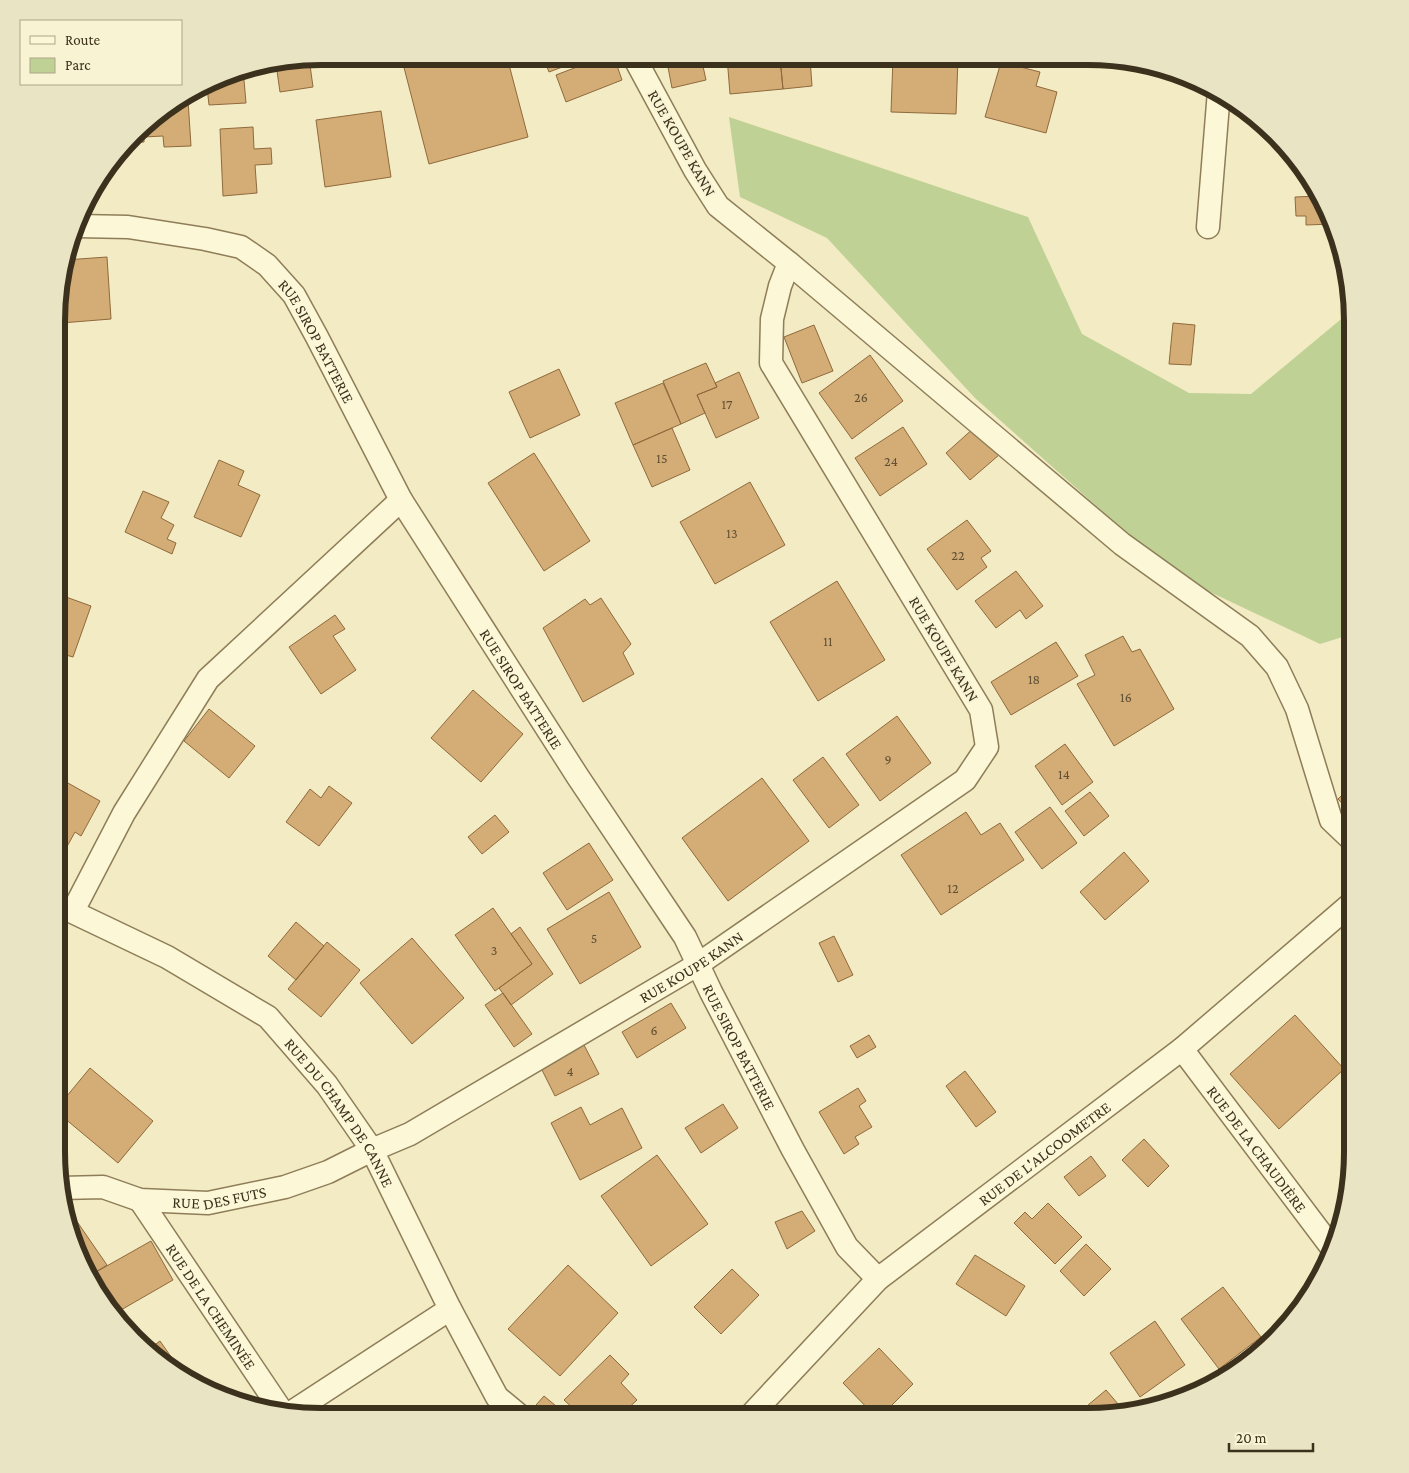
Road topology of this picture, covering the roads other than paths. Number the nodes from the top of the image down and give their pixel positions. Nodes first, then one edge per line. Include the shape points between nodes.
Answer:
1 (638, 65) edge
2 (1218, 100) edge
3 (83, 226) edge
4 (1208, 227) dead end
5 (789, 263) junction
6 (401, 500) junction
7 (1344, 832) edge
8 (66, 908) edge
9 (1344, 910) edge
10 (697, 965) junction
11 (1182, 1049) junction
12 (372, 1150) junction
13 (67, 1188) edge
14 (140, 1200) junction
15 (1327, 1242) edge
16 (878, 1280) junction
17 (450, 1309) junction
18 (277, 1404) edge
19 (300, 1407) edge
20 (510, 1408) edge
21 (758, 1408) edge

1 - 5 street, RUE KOUPE KANN via 718,206
2 - 4 street
3 - 6 street, RUE SIROP BATTERIE via 128,227 205,239 241,247 267,265 294,295
5 - 7 street via 1122,544 1250,636 1277,667 1297,709 1331,820
5 - 10 street, RUE KOUPE KANN via 772,319 770,363 981,710 987,747 965,780
6 - 8 street via 208,679
6 - 10 street, RUE SIROP BATTERIE via 578,777 685,937
8 - 12 street, RUE DU CHAMP DE CANNE via 168,957 268,1018 327,1085
9 - 11 street, RUE DE L'ALCOOMETRE
10 - 12 street, RUE KOUPE KANN via 410,1134
10 - 16 street, RUE SIROP BATTERIE via 847,1247
11 - 15 street, RUE DE LA CHAUDIÈRE
11 - 16 street, RUE DE L'ALCOOMETRE
12 - 14 street, RUE DES FUTS via 328,1172 285,1187 208,1203
12 - 17 street, RUE DU CHAMP DE CANNE
13 - 14 street, RUE DES FUTS via 103,1187
14 - 18 street, RUE DE LA CHEMINÉE
16 - 21 street, RUE DE L'ALCOOMETRE
17 - 19 street
17 - 20 street, RUE DU CHAMP DE CANNE via 497,1397

